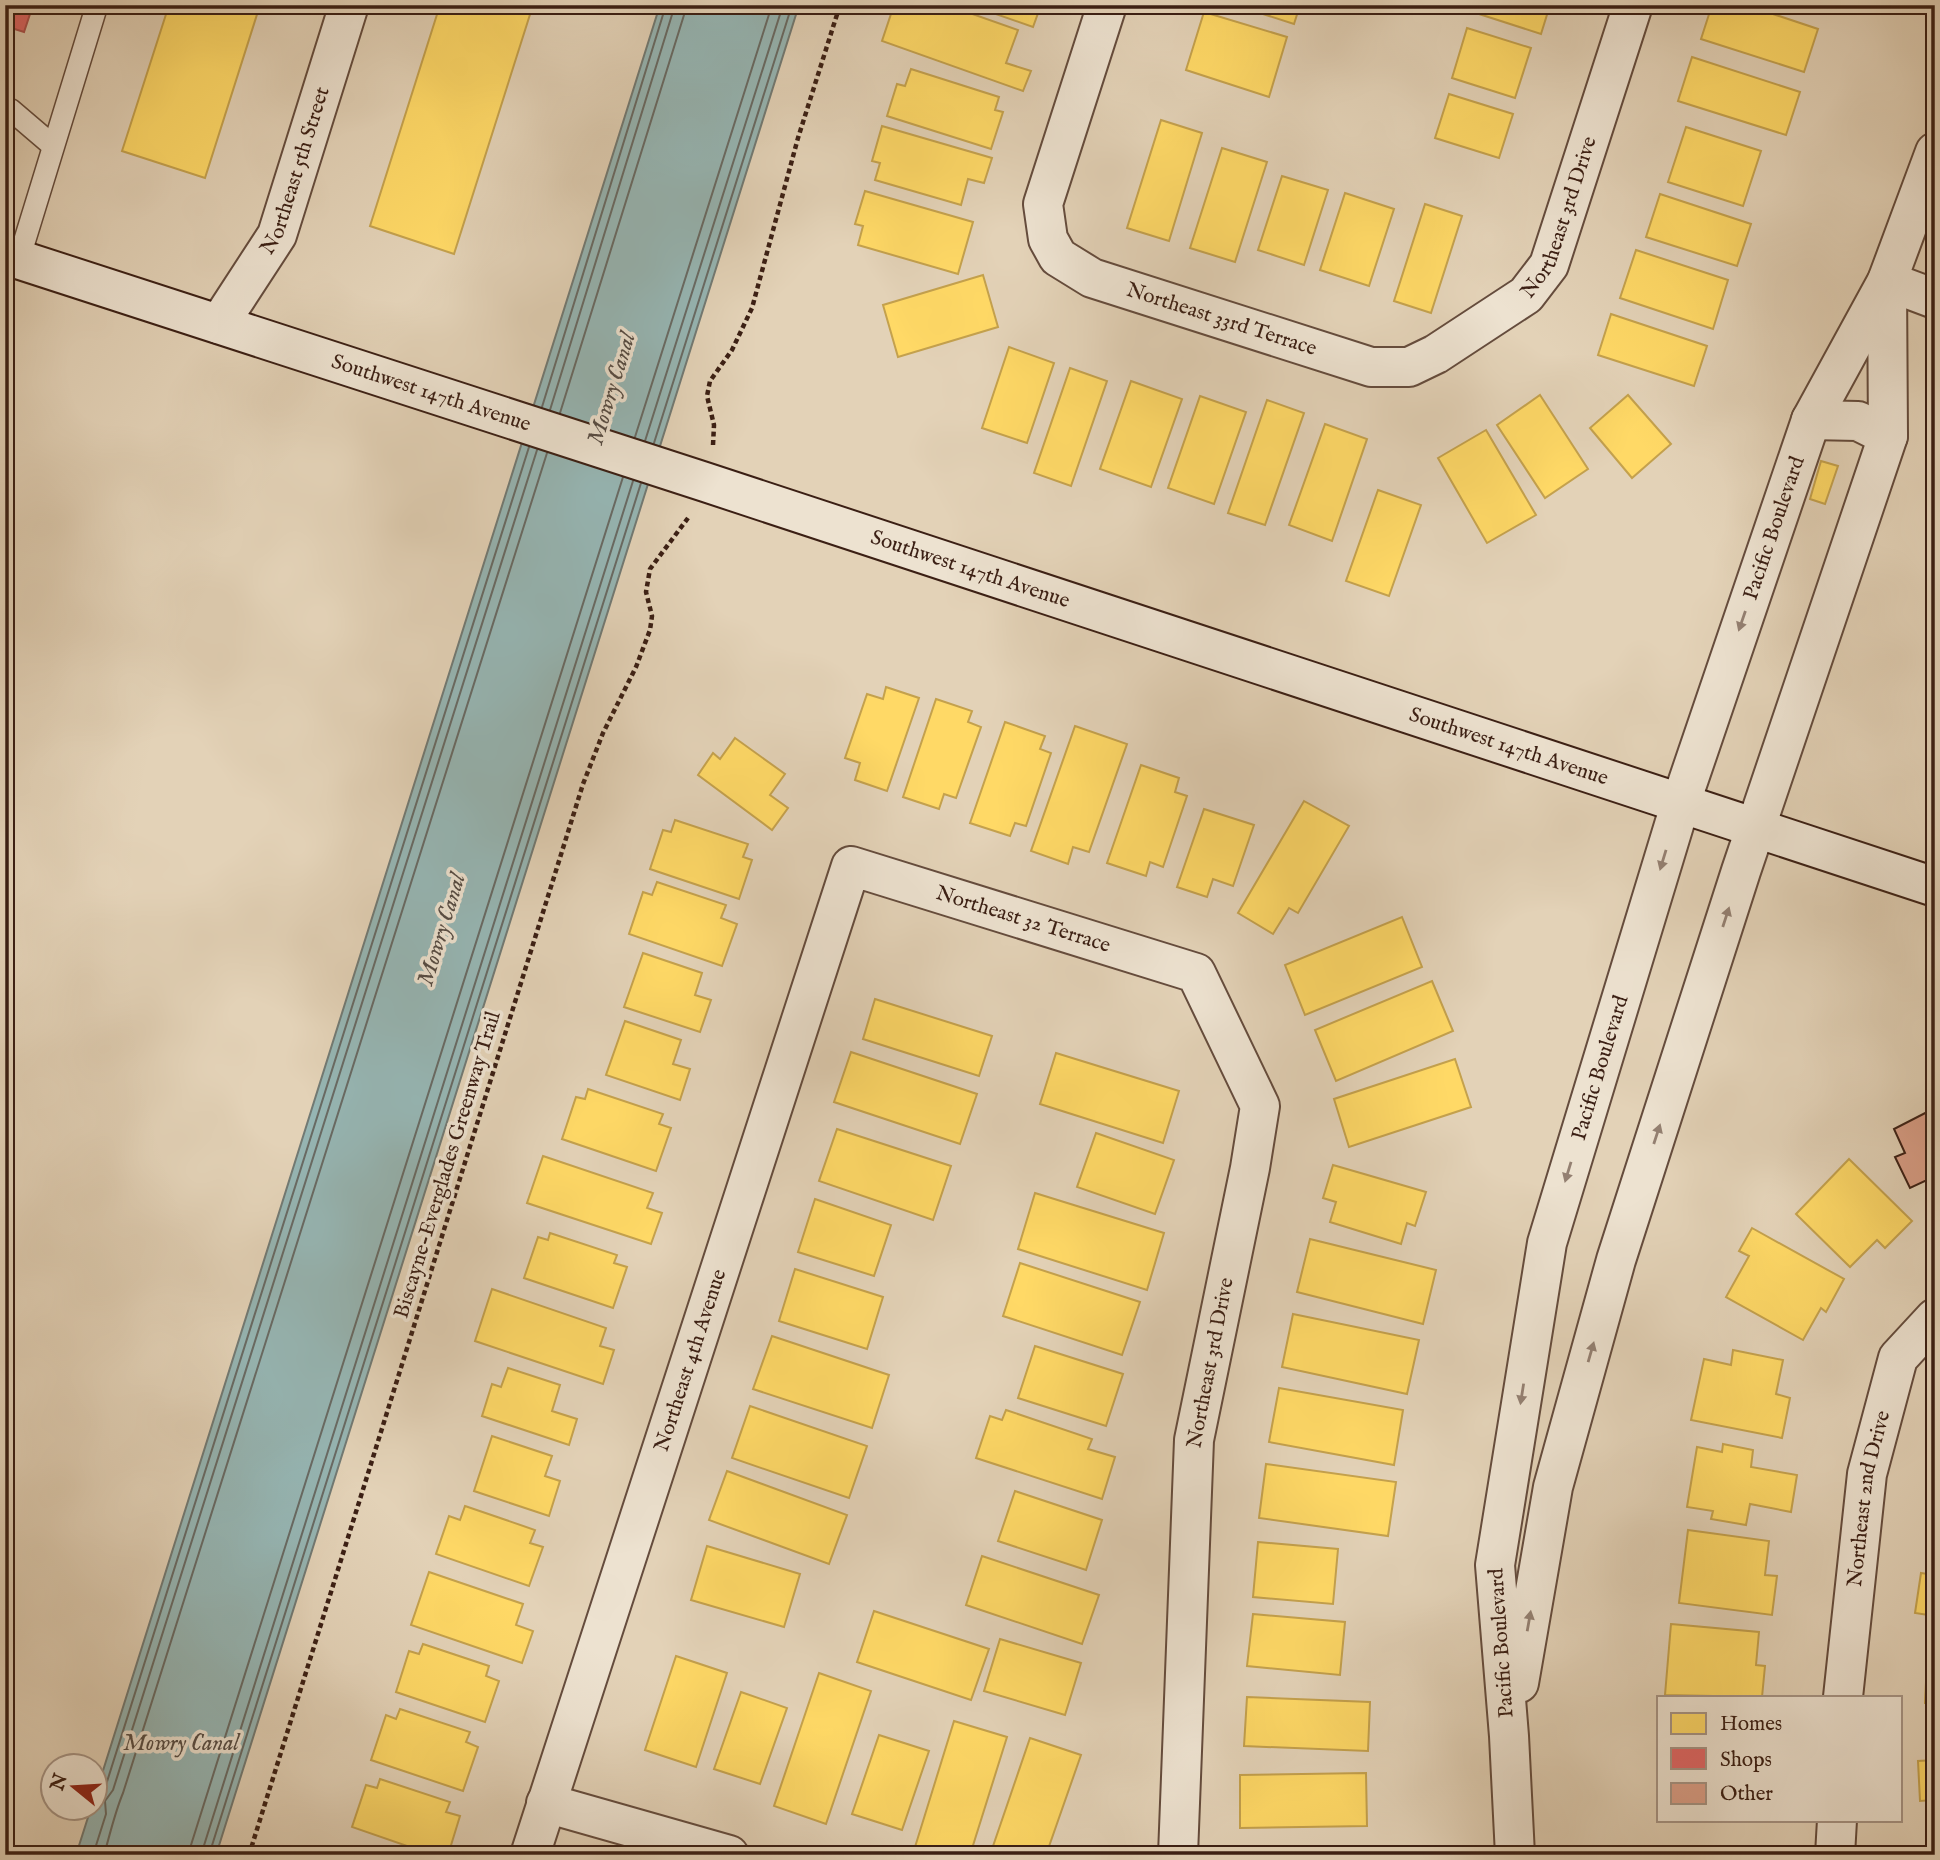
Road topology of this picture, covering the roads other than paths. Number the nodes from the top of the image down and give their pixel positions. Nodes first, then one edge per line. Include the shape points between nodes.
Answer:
1 (97, 5) edge
2 (349, 5) edge
3 (1107, 5) edge
4 (1633, 5) edge
5 (5, 108) edge
6 (52, 145) junction
7 (1935, 152) edge
8 (1921, 232) edge
9 (12, 257) edge
10 (1887, 281) junction
11 (1935, 299) edge
12 (219, 324) junction
13 (1409, 367) joint
14 (1811, 420) junction
15 (1888, 436) junction
16 (1681, 802) junction
17 (1755, 828) junction
18 (851, 866) joint
19 (1935, 887) edge
20 (1196, 973) joint
21 (1935, 1318) edge
22 (1843, 1696) edge
23 (1509, 1736) junction
24 (546, 1803) junction
25 (1837, 1822) edge
26 (530, 1855) edge
27 (729, 1855) edge
28 (1178, 1855) edge
29 (1515, 1855) edge
30 (1835, 1855) edge

1 - 6 lane
2 - 12 street, Northeast 5th Street via 277,235
3 - 13 street, Northeast 33rd Terrace via 1043,204 1048,239 1058,257 1092,278 1371,367
4 - 13 street, Northeast 3rd Drive via 1549,265 1526,295
5 - 6 lane
6 - 9 lane
7 - 8 street, Pacific Boulevard
8 - 10 street, Pacific Boulevard
9 - 12 street, Southwest 147th Avenue
10 - 11 street
10 - 14 street, Pacific Boulevard
10 - 15 street, Pacific Boulevard
12 - 16 street, Southwest 147th Avenue
14 - 15 street via 1858,421
14 -> 16 street, Pacific Boulevard
15 - 17 street, Pacific Boulevard
16 - 17 street, Southwest 147th Avenue
16 -> 23 street, Pacific Boulevard via 1547,1243 1495,1564
17 - 19 street, Southwest 147th Avenue
23 -> 17 street, Pacific Boulevard via 1553,1487 1616,1260
18 - 20 street, Northeast 32 Terrace
18 - 24 street, Northeast 4th Avenue
20 - 28 street, Northeast 3rd Drive via 1260,1106 1194,1440
21 - 22 street, Northeast 2nd Drive via 1898,1358 1867,1474
23 - 29 street, Pacific Boulevard
24 - 26 street, Northeast 4th Avenue
24 - 27 street
25 - 30 street

